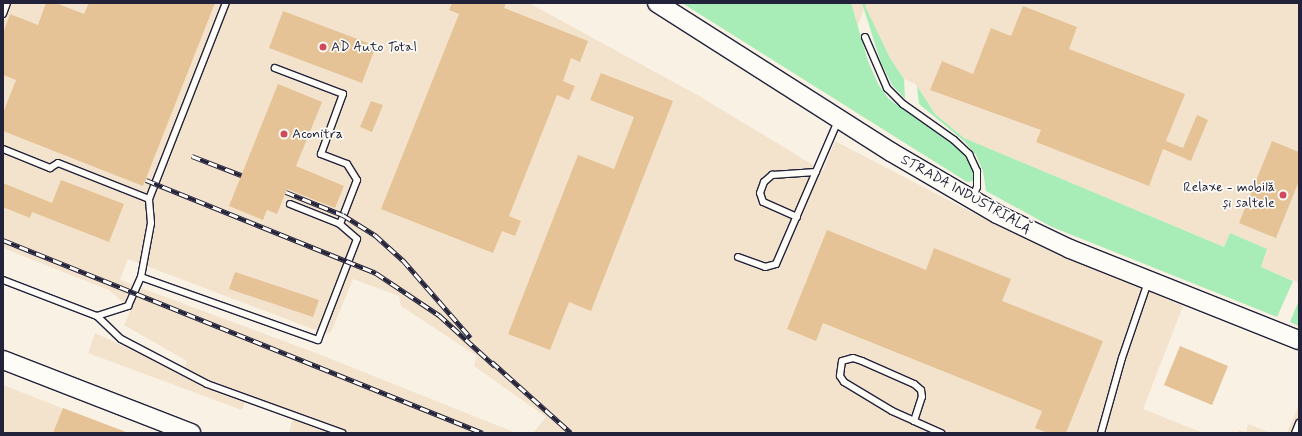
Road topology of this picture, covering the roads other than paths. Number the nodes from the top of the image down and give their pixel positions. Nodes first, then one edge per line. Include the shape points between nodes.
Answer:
1 (7, 3) edge
2 (226, 3) edge
3 (657, 3) edge
4 (3, 14) edge
5 (865, 37) dead end
6 (275, 68) dead end
7 (839, 120) junction
8 (3, 150) edge
9 (816, 172) junction
10 (149, 199) junction
11 (972, 199) junction
12 (290, 204) dead end
13 (797, 217) junction
14 (340, 224) junction
15 (738, 257) dead end
16 (141, 277) junction
17 (1150, 279) junction
18 (3, 280) edge
19 (97, 316) junction
20 (1299, 340) edge
21 (3, 360) edge
22 (914, 421) junction
23 (1299, 423) edge
24 (191, 433) edge
25 (342, 433) edge
26 (941, 433) edge
27 (1101, 433) edge
28 (1295, 433) edge

1 - 4 lane
2 - 10 lane
3 - 7 street, STRADA INDUSTRIALĂ
5 - 11 lane via 873,61 887,88 903,104 954,140 968,154 977,171 977,186
6 - 14 lane via 343,94 321,154 347,164 356,180
7 - 9 lane
7 - 11 street, STRADA INDUSTRIALĂ
8 - 10 lane via 50,168 58,163
9 - 13 lane
9 - 13 lane via 772,175 764,182 760,194 763,202
10 - 16 lane via 151,223
11 - 17 street, STRADA INDUSTRIALĂ via 1038,235
12 - 14 lane
13 - 15 lane via 780,257 772,266 765,267
14 - 16 lane via 357,239 318,340
16 - 19 lane via 128,306
17 - 20 street, STRADA INDUSTRIALĂ
17 - 27 lane via 1122,358
18 - 19 lane
19 - 25 lane via 121,339 207,384
21 - 24 street
22 - 22 lane via 857,392 844,382 840,376 842,361 853,358 862,361 917,387 922,397
22 - 26 lane
23 - 28 lane

